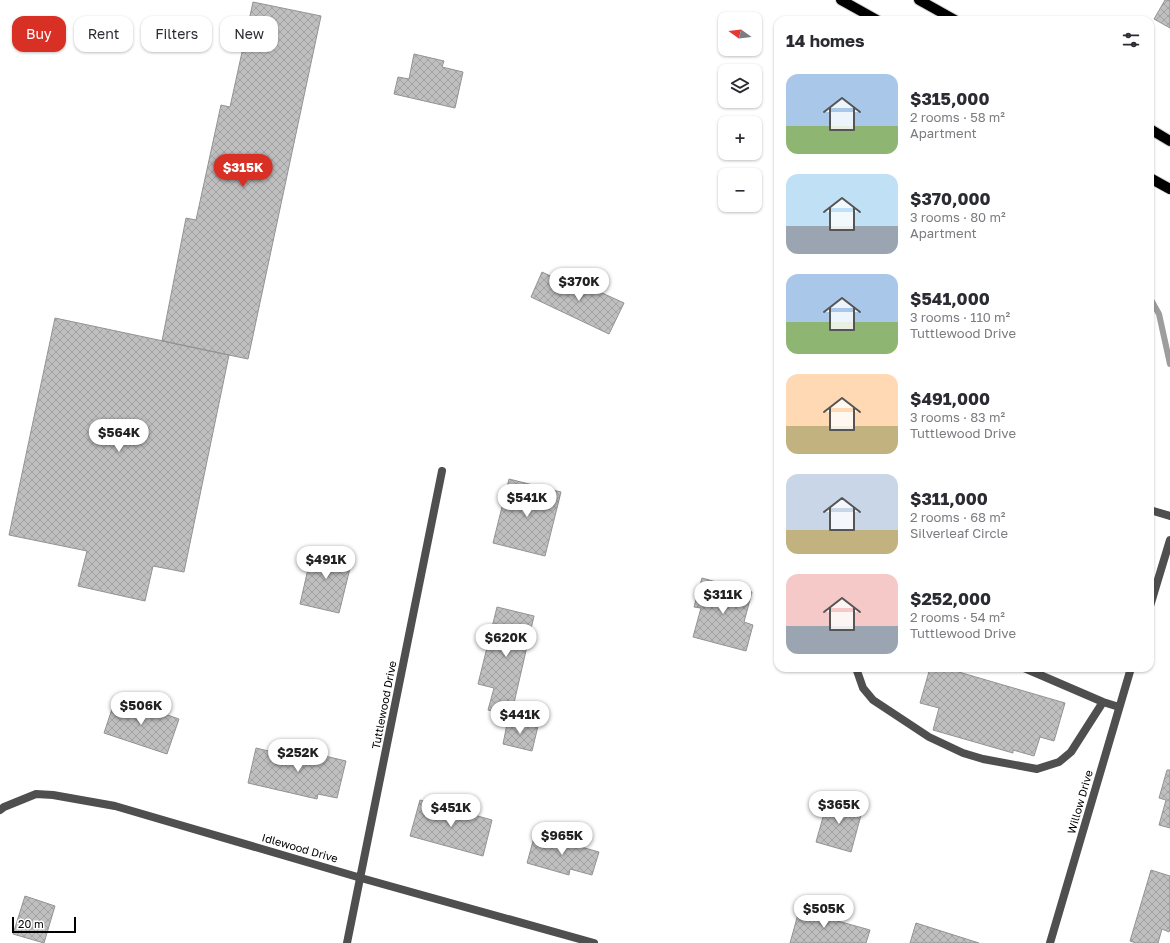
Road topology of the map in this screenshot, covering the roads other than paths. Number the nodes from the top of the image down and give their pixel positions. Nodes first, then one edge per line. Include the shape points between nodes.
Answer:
1 (841, 0) edge
2 (919, 0) edge
3 (870, 16) edge
4 (948, 16) edge
5 (1154, 131) edge
6 (1170, 141) edge
7 (1154, 180) edge
8 (1170, 189) edge
9 (442, 471) dead end
10 (1154, 511) edge
11 (1170, 516) edge
12 (1170, 540) edge
13 (1154, 593) edge
14 (857, 672) edge
15 (1033, 672) edge
16 (1130, 672) edge
17 (1103, 702) junction
18 (1119, 707) junction
19 (0, 810) edge
20 (361, 878) junction
21 (347, 943) edge
22 (594, 943) edge
23 (1050, 943) edge

1 - 3 main road
2 - 4 main road
5 - 6 main road
7 - 8 main road
9 - 20 street, Tuttlewood Drive
10 - 11 street
12 - 13 street
14 - 17 street via 863,688 874,700 928,737 983,759 1037,769 1059,762 1071,752
15 - 17 street
16 - 18 street, Willow Drive
17 - 18 street
18 - 23 street, Willow Drive
19 - 20 street, Idlewood Drive via 36,794 115,806
20 - 21 street, Tuttlewood Drive
20 - 22 street, Idlewood Drive

